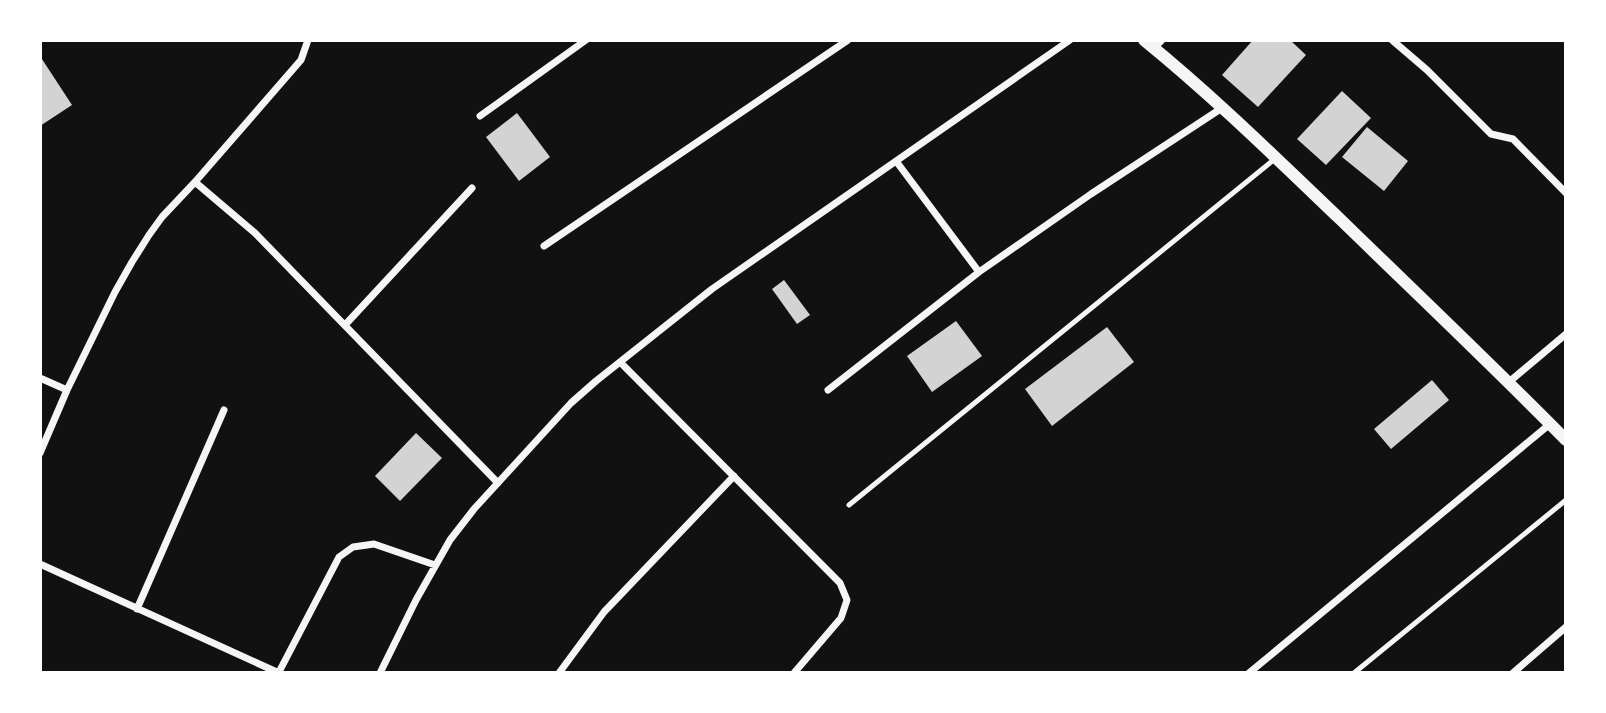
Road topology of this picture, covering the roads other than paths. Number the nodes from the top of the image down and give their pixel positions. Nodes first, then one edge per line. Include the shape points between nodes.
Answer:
1 (308, 40) edge
2 (586, 40) edge
3 (848, 40) edge
4 (1070, 40) edge
5 (1392, 40) edge
6 (1154, 43) edge
7 (1222, 108) junction
8 (480, 116) dead end
9 (1276, 158) junction
10 (896, 162) junction
11 (195, 182) junction
12 (472, 188) dead end
13 (1566, 193) edge
14 (544, 246) dead end
15 (979, 272) junction
16 (345, 324) junction
17 (1566, 334) edge
18 (621, 363) junction
19 (40, 378) edge
20 (1509, 382) junction
21 (67, 390) junction
22 (828, 390) dead end
23 (224, 410) dead end
24 (1550, 424) junction
25 (1566, 440) edge
26 (40, 453) edge
27 (734, 476) junction
28 (498, 483) junction
29 (1566, 500) edge
30 (849, 505) dead end
31 (40, 564) edge
32 (435, 565) junction
33 (137, 609) junction
34 (1566, 626) edge
35 (1357, 672) edge
36 (279, 673) edge
37 (380, 673) edge
38 (559, 673) edge
39 (794, 673) edge
40 (1250, 673) edge
41 (1513, 673) edge

1 - 11 street via 301,60
2 - 8 street
3 - 14 street
4 - 10 street
5 - 13 street via 1491,134 1513,139
6 - 7 street
7 - 9 street
7 - 15 street
9 - 20 street
9 - 30 lane
10 - 15 street
10 - 18 street via 712,289
11 - 16 street via 255,233
11 - 21 street via 162,217 132,262
12 - 16 street
15 - 22 street
16 - 28 street
17 - 20 street
18 - 27 street
18 - 28 street via 571,403
19 - 21 street
20 - 24 street
21 - 26 street
23 - 33 street
24 - 25 street
24 - 40 street
27 - 38 street via 604,611
27 - 39 street via 840,583 848,600 841,618
28 - 32 street
29 - 35 lane
31 - 33 street
32 - 36 street via 374,544 353,547 339,557
32 - 37 street
33 - 36 street
34 - 41 street

